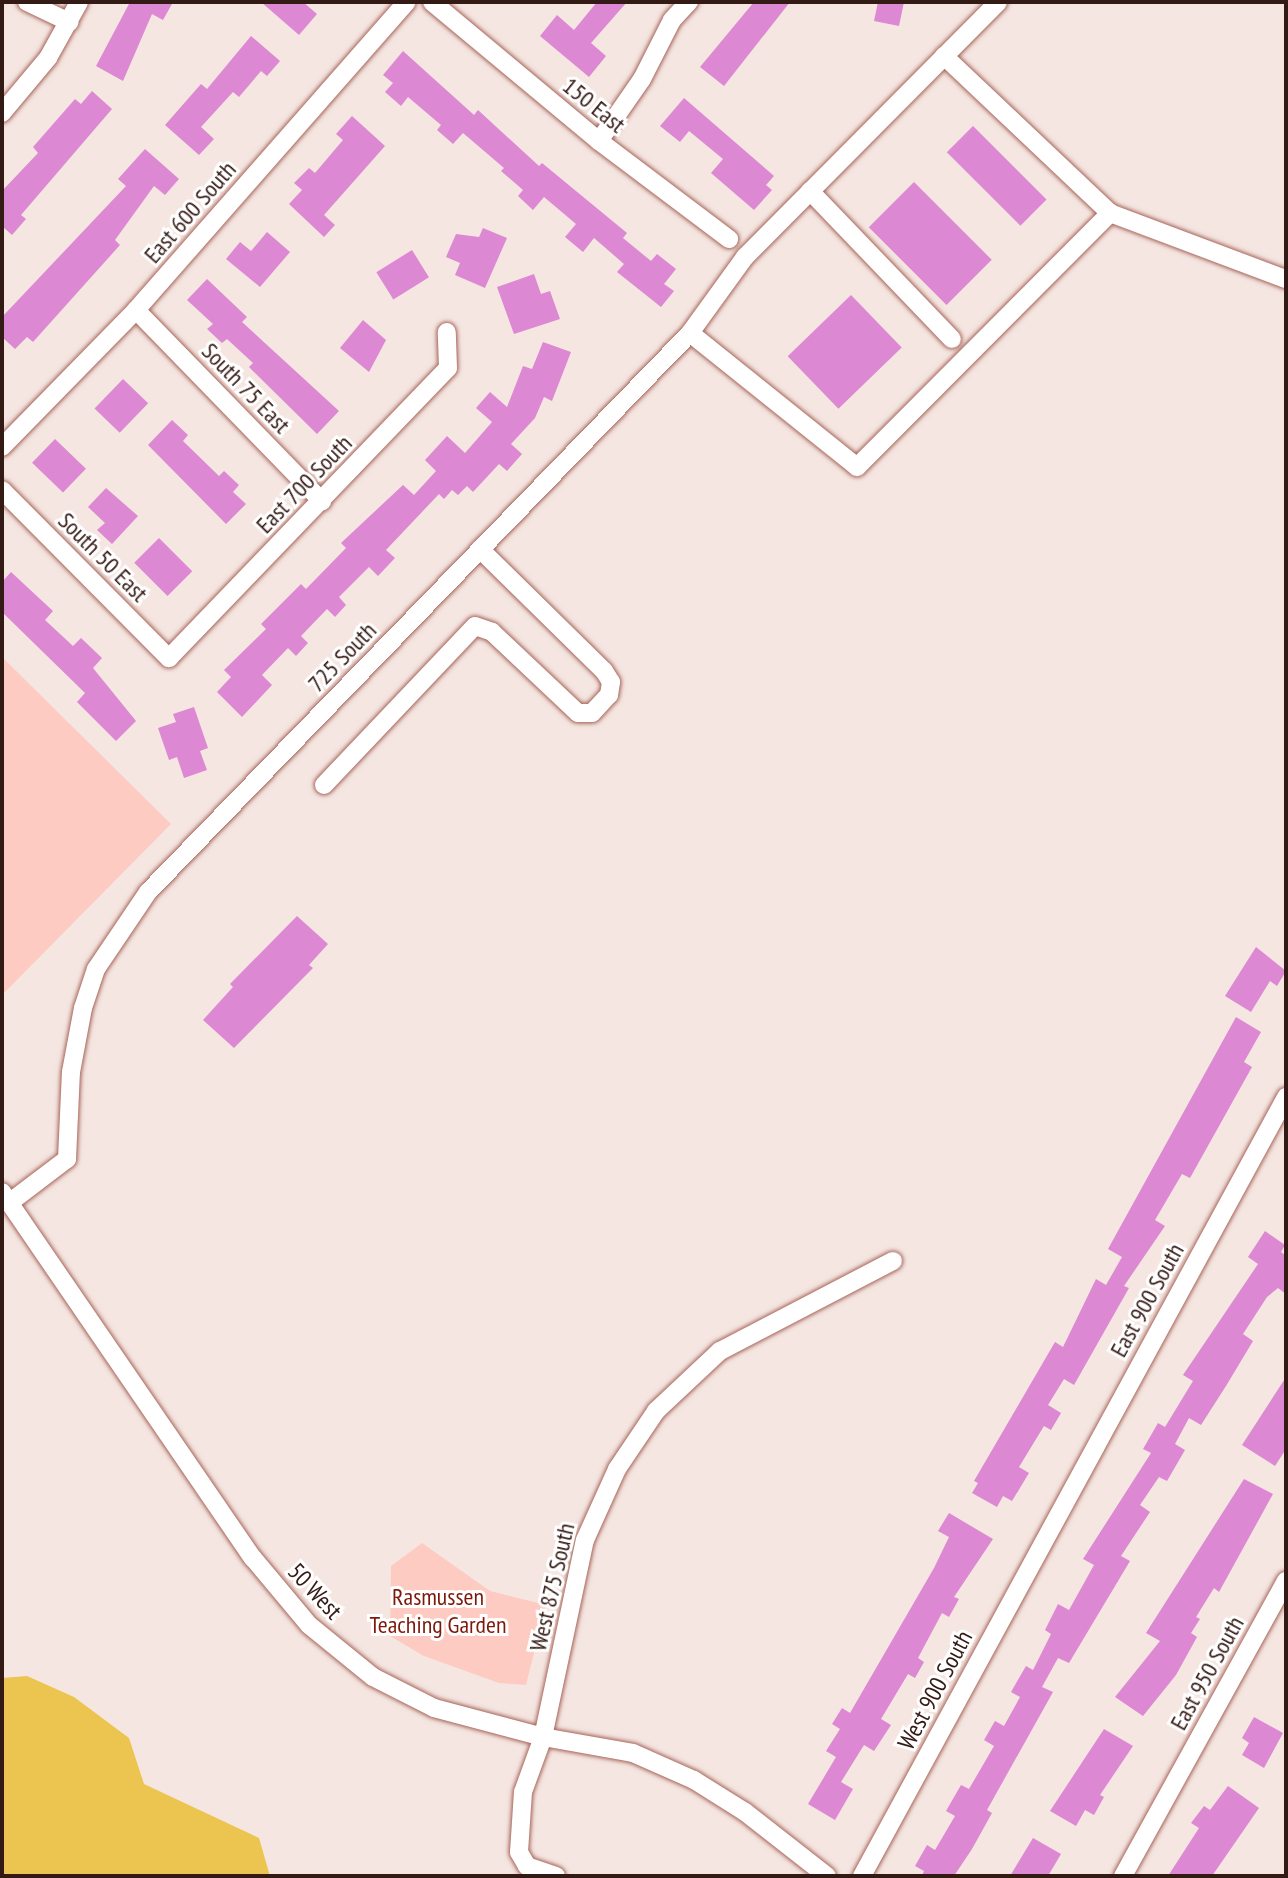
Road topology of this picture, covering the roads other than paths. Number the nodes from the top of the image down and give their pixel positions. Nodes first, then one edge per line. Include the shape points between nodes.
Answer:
1 (27, 2) edge
2 (79, 2) edge
3 (407, 2) edge
4 (432, 2) edge
5 (689, 2) edge
6 (998, 2) edge
7 (69, 22) junction
8 (944, 56) junction
9 (2, 113) edge
10 (599, 141) junction
11 (810, 191) junction
12 (1110, 213) junction
13 (729, 239) dead end
14 (1286, 279) edge
15 (136, 310) junction
16 (447, 332) dead end
17 (690, 333) junction
18 (952, 339) dead end
19 (2, 447) edge
20 (2, 490) edge
21 (322, 501) junction
22 (480, 549) junction
23 (169, 658) joint
24 (324, 785) dead end
25 (1286, 1097) edge
26 (6, 1197) edge
27 (893, 1261) dead end
28 (1051, 1526) joint
29 (1286, 1581) edge
30 (1281, 1602) edge
31 (543, 1737) junction
32 (556, 1876) edge
33 (827, 1876) edge
34 (862, 1876) edge
35 (1123, 1876) edge

1 - 7 street
2 - 7 street
3 - 15 street, East 600 South
4 - 10 street, 150 East
5 - 10 street via 672,20 642,79
6 - 8 street, 725 South
7 - 9 street
8 - 11 street, 725 South
8 - 12 street
10 - 13 street, 150 East
11 - 17 street, 725 South via 726,279
11 - 18 street
12 - 14 street
12 - 17 street via 857,467
15 - 19 street, East 600 South
15 - 21 street, South 75 East
16 - 21 street, East 700 South via 448,368
17 - 22 street, 725 South
20 - 23 street, South 50 East
21 - 23 street, East 700 South
22 - 24 street via 604,671 611,682 609,695 592,713 578,713 492,632 475,626
22 - 26 street, 725 South via 148,892 118,931 96,969 83,1008 71,1072 67,1159
25 - 28 street, East 900 South
26 - 31 street, 50 West via 253,1558 309,1625 373,1677 434,1708
27 - 31 street, West 875 South via 720,1351 635,1438 598,1503 585,1540
28 - 34 street, West 900 South
29 - 30 street, East 950 South
30 - 35 street, East 950 South
31 - 32 street, West 875 South via 523,1792 518,1844 527,1866
31 - 33 street, 50 West via 633,1753 694,1780

